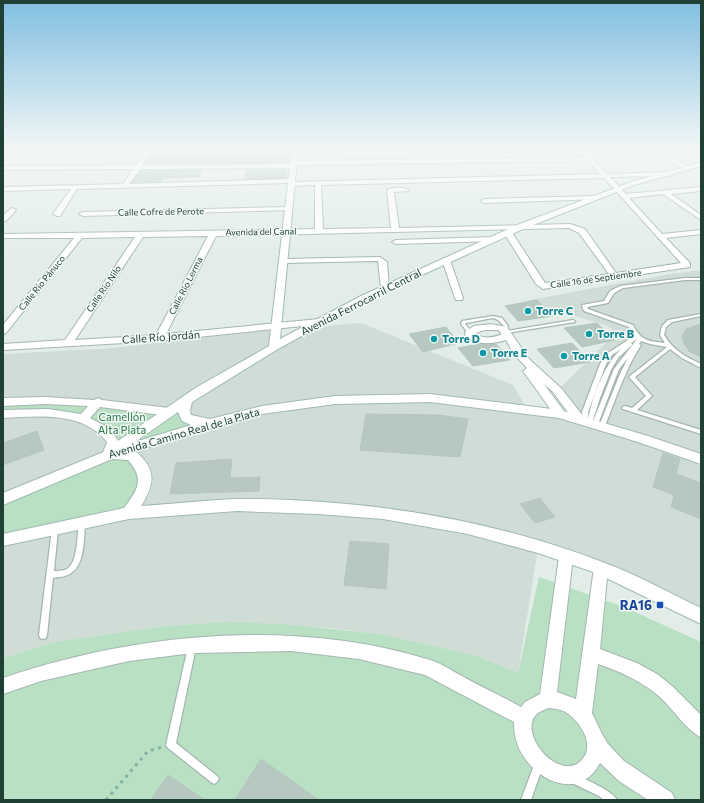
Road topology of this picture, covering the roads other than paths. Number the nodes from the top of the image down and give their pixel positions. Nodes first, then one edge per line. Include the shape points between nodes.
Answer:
1 (64, 186) edge
2 (76, 186) edge
3 (291, 186) edge
4 (318, 186) edge
5 (614, 186) edge
6 (630, 186) edge
7 (701, 188) edge
8 (3, 189) edge
9 (406, 190) dead end
10 (664, 192) junction
11 (621, 193) junction
12 (597, 198) junction
13 (484, 201) dead end
14 (288, 209) junction
15 (12, 210) dead end
16 (57, 214) dead end
17 (83, 214) dead end
18 (701, 218) edge
19 (3, 219) edge
20 (520, 227) junction
21 (395, 229) junction
22 (319, 231) junction
23 (286, 232) junction
24 (701, 232) edge
25 (508, 233) junction
26 (213, 234) junction
27 (80, 235) junction
28 (140, 235) junction
29 (660, 236) junction
30 (5, 238) edge
31 (494, 239) junction
32 (396, 242) dead end
33 (446, 260) junction
34 (284, 262) junction
35 (612, 272) dead end
36 (701, 279) edge
37 (385, 288) junction
38 (459, 298) dead end
39 (701, 315) edge
40 (573, 321) dead end
41 (319, 322) junction
42 (276, 327) junction
43 (3, 331) edge
44 (470, 332) dead end
45 (505, 333) junction
46 (159, 338) junction
47 (639, 339) junction
48 (68, 343) junction
49 (669, 346) junction
50 (3, 347) edge
51 (274, 347) junction
52 (701, 366) edge
53 (186, 400) junction
54 (3, 402) edge
55 (98, 402) junction
56 (625, 408) dead end
57 (634, 410) junction
58 (169, 412) junction
59 (3, 414) edge
60 (560, 414) junction
61 (83, 420) junction
62 (213, 423) junction
63 (590, 423) junction
64 (701, 432) edge
65 (108, 455) junction
66 (701, 459) edge
67 (3, 500) edge
68 (129, 513) junction
69 (82, 523) junction
70 (55, 528) junction
71 (3, 540) edge
72 (566, 557) junction
73 (600, 568) junction
74 (50, 575) junction
75 (701, 616) edge
76 (43, 635) dead end
77 (193, 644) junction
78 (591, 654) junction
79 (3, 686) edge
80 (548, 699) junction
81 (583, 715) junction
82 (524, 718) junction
83 (701, 728) edge
84 (595, 739) junction
85 (539, 763) junction
86 (562, 775) junction
87 (214, 779) dead end
88 (526, 800) edge
89 (612, 800) edge
90 (665, 800) edge

1 - 8 street
2 - 16 street
3 - 14 street
4 - 22 street
5 - 11 street
6 - 11 street, Avenida Ferrocarril Central
7 - 10 street
9 - 21 street via 390,190
10 - 11 street
10 - 18 street
11 - 12 street, Avenida Ferrocarril Central
11 - 29 street
12 - 13 street
12 - 20 street, Avenida Ferrocarril Central
14 - 17 street, Calle Cofre de Perote
14 - 23 street
15 - 19 street
20 - 21 street, Avenida del Canal
20 - 25 street, Avenida Ferrocarril Central
20 - 35 street, Avenida del Canal via 577,228 582,231
21 - 22 street, Avenida del Canal
22 - 23 street, Avenida del Canal
23 - 26 street, Avenida del Canal
23 - 34 street
24 - 29 street
25 - 29 street, Calle 16 de Septiembre via 543,286 685,266 687,264
25 - 31 street, Avenida Ferrocarril Central
26 - 28 street, Avenida del Canal
26 - 46 street, Calle Río Lerma
27 - 28 street, Avenida del Canal
27 - 30 street, Avenida del Canal
27 - 43 street, Calle Río Pánuco
28 - 48 street, Calle Río Nilo
31 - 32 street
31 - 33 street, Avenida Ferrocarril Central
33 - 37 street, Avenida Ferrocarril Central
33 - 38 street
34 - 37 street via 380,259 383,262
34 - 42 street
36 - 47 lane via 622,287 612,292 606,302 584,306 586,310 631,326
37 - 41 street, Avenida Ferrocarril Central
39 - 49 lane via 670,321 664,326 662,335
40 - 45 lane
41 - 42 street, Calle Río Jordán
41 - 51 street, Avenida Ferrocarril Central
42 - 46 street, Calle Río Jordán
42 - 51 street
44 - 45 street via 494,326
45 - 60 street
45 - 63 street via 525,361
46 - 48 street, Calle Río Jordán
47 - 49 lane
47 - 63 lane
47 - 63 lane via 616,356 610,366
48 - 50 street, Calle Río Jordán
49 - 52 lane via 679,355
49 - 57 lane via 632,377 649,396
51 - 53 street, Avenida Ferrocarril Central
53 - 58 street, Avenida Ferrocarril Central
53 - 62 street via 186,418
54 - 55 street
55 - 58 street
55 - 61 street
56 - 57 lane
57 - 64 lane
58 - 65 street, Avenida Ferrocarril Central
59 - 61 street via 38,412
60 - 62 street, Avenida Camino Real de la Plata via 430,398 335,400 262,410
60 - 63 street, Avenida Camino Real de la Plata
61 - 65 street via 108,434 113,442
62 - 65 street, Avenida Camino Real de la Plata
63 - 66 street, Avenida Camino Real de la Plata
65 - 67 street, Avenida Camino Real de la Plata
65 - 68 street via 131,455 146,475 146,484 141,496
68 - 69 street
68 - 72 street via 237,505 383,513 468,528
69 - 70 street
69 - 74 lane via 75,566 69,571
70 - 71 street
70 - 74 lane
72 - 73 street
72 - 80 street
73 - 75 street
73 - 78 street
74 - 76 lane
77 - 79 street via 129,653 41,673
77 - 82 street via 291,643 382,656 428,667
77 - 87 lane via 171,745
78 - 81 street
78 - 83 street via 645,675
80 - 81 street via 572,706
80 - 82 street via 537,702
81 - 84 street
82 - 85 street via 524,741
84 - 86 street via 596,752 592,763 581,773
84 - 90 street via 617,769
85 - 86 street via 550,771
85 - 88 lane
86 - 89 lane

